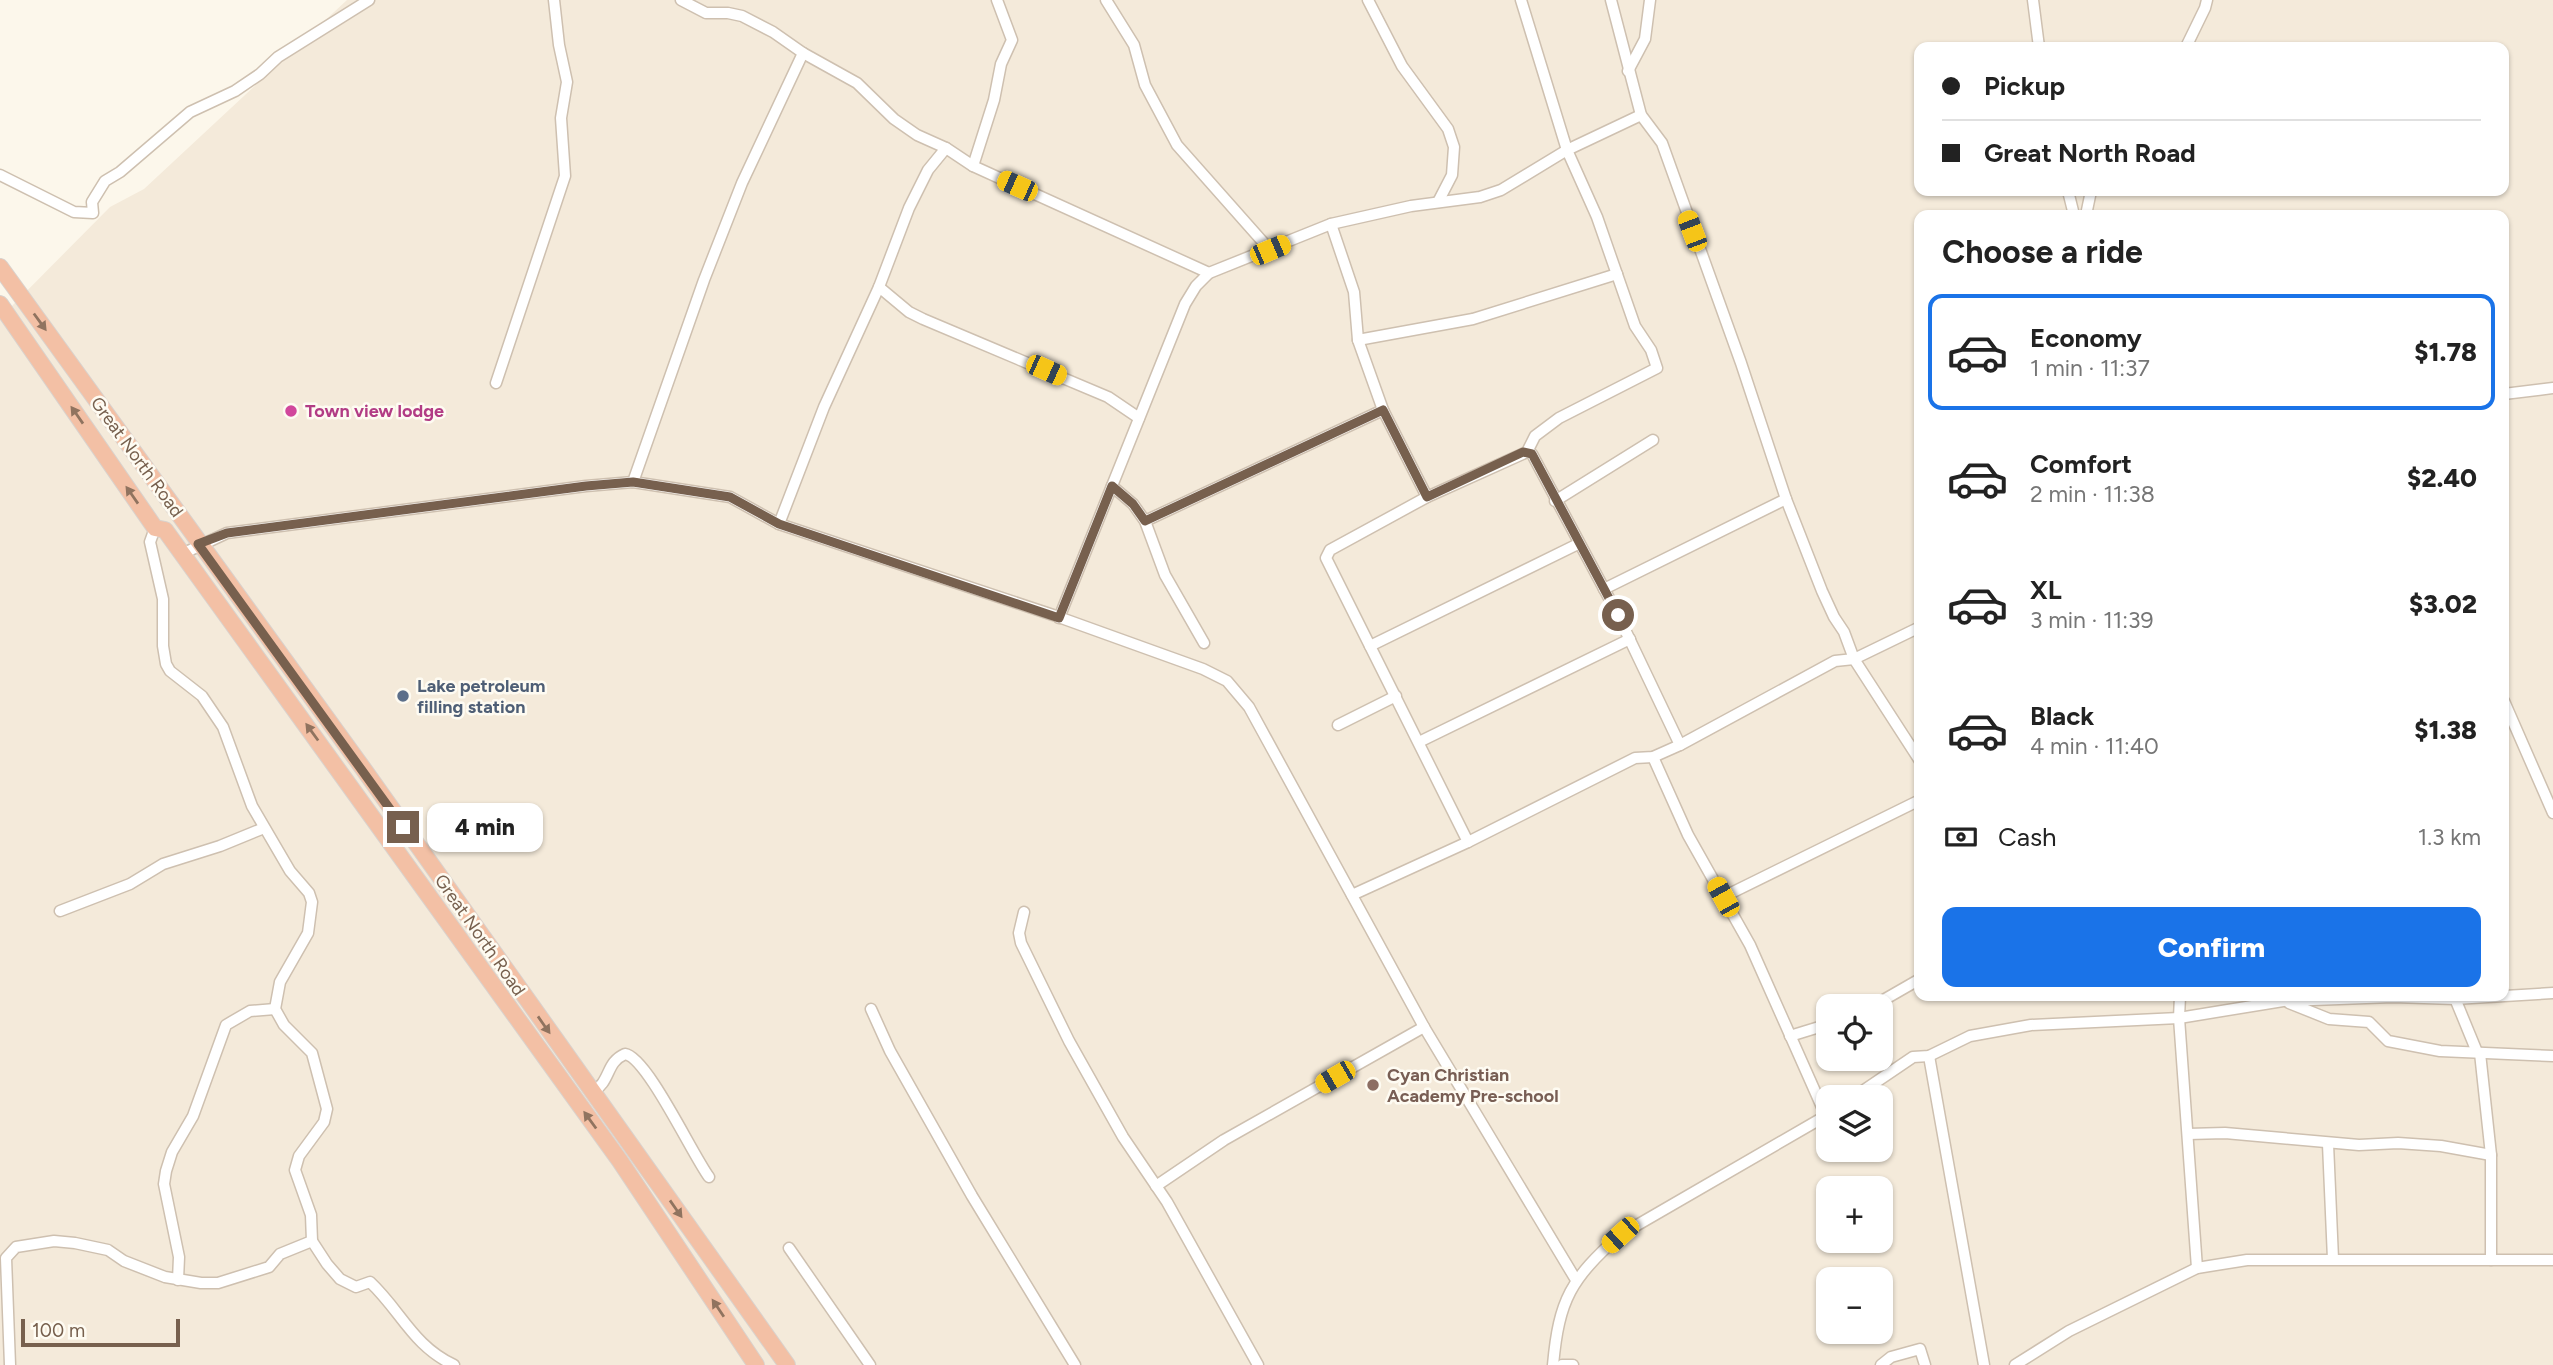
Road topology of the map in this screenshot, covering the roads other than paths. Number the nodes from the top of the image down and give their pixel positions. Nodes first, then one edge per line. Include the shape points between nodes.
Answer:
1 (369, 0) edge
2 (554, 0) edge
3 (681, 0) edge
4 (997, 0) edge
5 (1106, 0) edge
6 (1368, 0) edge
7 (1521, 0) edge
8 (1611, 0) edge
9 (1650, 0) edge
10 (2033, 0) edge
11 (2207, 0) edge
12 (2038, 42) edge
13 (2188, 42) edge
14 (803, 53) junction
15 (1628, 71) junction
16 (1641, 115) junction
17 (946, 148) junction
18 (1567, 150) junction
19 (973, 166) junction
20 (0, 175) edge
21 (1438, 202) junction
22 (1331, 224) junction
23 (1270, 250) junction
24 (0, 267) edge
25 (1209, 273) junction
26 (1617, 274) junction
27 (878, 287) junction
28 (0, 304) edge
29 (1358, 340) junction
30 (496, 383) dead end
31 (2552, 392) edge
32 (2509, 394) edge
33 (1383, 410) junction
34 (1139, 418) junction
35 (1653, 440) dead end
36 (1527, 452) junction
37 (633, 482) junction
38 (1112, 486) junction
39 (1427, 497) junction
40 (1786, 499) junction
41 (1555, 501) junction
42 (1145, 521) junction
43 (779, 524) junction
44 (155, 528) junction
45 (198, 544) junction
46 (1578, 544) junction
47 (182, 554) junction
48 (1604, 589) junction
49 (1059, 618) junction
50 (1914, 630) edge
51 (1630, 639) junction
52 (1204, 643) dead end
53 (1370, 646) junction
54 (1854, 659) junction
55 (1396, 696) junction
56 (2509, 712) edge
57 (1338, 725) dead end
58 (1419, 742) junction
59 (1679, 745) junction
60 (1914, 752) edge
61 (1653, 757) junction
62 (1914, 803) edge
63 (2553, 813) edge
64 (264, 828) junction
65 (1468, 842) junction
66 (1352, 895) junction
67 (1723, 897) junction
68 (60, 911) dead end
69 (1024, 912) dead end
70 (1914, 982) edge
71 (2553, 993) edge
72 (1893, 994) edge
73 (2509, 995) edge
74 (2180, 1001) edge
75 (2283, 1001) joint
76 (2456, 1001) edge
77 (275, 1009) junction
78 (872, 1009) dead end
79 (2179, 1018) junction
80 (1424, 1027) junction
81 (1816, 1028) edge
82 (1790, 1036) junction
83 (2480, 1053) junction
84 (1928, 1056) junction
85 (2553, 1056) edge
86 (1872, 1085) edge
87 (1816, 1092) edge
88 (592, 1093) junction
89 (1816, 1121) edge
90 (2188, 1134) junction
91 (2328, 1144) junction
92 (2491, 1155) junction
93 (709, 1177) dead end
94 (1156, 1186) junction
95 (312, 1241) junction
96 (789, 1248) dead end
97 (2333, 1259) junction
98 (2491, 1260) junction
99 (2553, 1260) edge
100 (2197, 1268) junction
101 (178, 1280) junction
102 (1576, 1280) junction
103 (10, 1365) edge
104 (454, 1365) edge
105 (756, 1365) edge
106 (787, 1365) edge
107 (870, 1365) edge
108 (1075, 1365) edge
109 (1258, 1365) edge
110 (1553, 1365) edge
111 (1562, 1365) edge
112 (1573, 1365) edge
113 (1881, 1365) edge
114 (1925, 1365) edge
115 (1984, 1365) edge
116 (2015, 1365) edge

1 - 20 street via 278,57 235,91 191,112 105,181 92,202 93,213 74,212
2 - 30 street via 567,82 561,118 565,176
3 - 14 street via 706,13 742,16
4 - 19 street via 1012,40
5 - 23 street via 1134,45 1145,85 1177,145
6 - 21 street via 1402,66 1448,129 1454,147 1452,175
7 - 18 street
8 - 15 street
9 - 15 street via 1645,40
10 - 12 street
11 - 13 street
14 - 17 street via 857,83 917,135
14 - 37 street via 741,183
15 - 16 street
16 - 18 street
16 - 40 street via 1662,143
17 - 19 street
17 - 27 street via 928,170 909,208
18 - 21 street via 1501,190
18 - 26 street
19 - 25 street
21 - 22 street
22 - 23 street
22 - 29 street via 1354,292
23 - 25 street
24 -> 45 highway, Great North Road
25 - 34 street via 1185,304
26 - 29 street via 1473,319
26 - 36 street via 1635,326 1648,343 1657,368 1559,418 1535,436
27 - 34 street via 909,312 1108,397
27 - 43 street via 824,407
44 -> 28 highway, Great North Road
29 - 33 street
31 - 32 street
33 - 39 street
33 - 42 street
34 - 38 street
35 - 41 street
36 - 39 street
36 - 41 street
37 - 43 street via 730,497
37 - 45 street via 227,533
38 - 42 street
38 - 49 street
39 - 53 street via 1326,554
40 - 48 street
40 - 54 street
41 - 46 street
42 - 52 street via 1165,575
43 - 49 street
44 - 47 highway, Great North Road via 165,530
44 - 64 street via 150,542 163,599 166,664 202,696 223,727
45 - 47 street
45 -> 88 highway, Great North Road
46 - 48 street
46 - 53 street
105 -> 47 highway, Great North Road via 620,1161
48 - 51 street
49 - 66 street via 1227,681 1249,707
50 - 54 street
51 - 58 street
51 - 59 street
53 - 55 street
54 - 59 street via 1835,661
54 - 60 street
55 - 57 street
55 - 58 street
56 - 63 street
58 - 65 street
59 - 61 street
61 - 65 street via 1635,758
61 - 67 street via 1688,835
62 - 67 street
64 - 68 street via 163,864 130,884
64 - 77 street via 312,902 308,933 284,972
65 - 66 street
66 - 80 street
67 - 82 street via 1750,944
69 - 94 street via 1019,933 1024,951 1069,1041
70 - 72 street
71 - 73 street
74 - 79 street
75 - 79 street
75 - 83 street via 2329,1019 2369,1022 2388,1041
76 - 83 street
77 - 95 street via 312,1053 327,1109 295,1170 311,1215
77 - 101 street via 250,1011 226,1025 193,1116 172,1152 164,1184 179,1257
78 - 108 street via 890,1051 972,1196
79 - 84 street via 2031,1025 1970,1036
79 - 90 street
80 - 94 street via 1224,1140
80 - 102 street
81 - 82 street
82 - 87 street
83 - 85 street
83 - 92 street
84 - 86 street via 1913,1057
84 - 115 street
88 - 93 street via 603,1086 613,1062 631,1055 646,1070
88 -> 106 highway, Great North Road
89 - 102 street via 1620,1235
90 - 91 street via 2225,1133
90 - 100 street
91 - 92 street via 2398,1143
91 - 97 street
92 - 98 street
94 - 109 street
95 - 101 street via 280,1254 269,1267 218,1283
95 - 104 street via 340,1279 356,1287 370,1282 423,1347
96 - 107 street
97 - 98 street
97 - 100 street via 2247,1260
98 - 99 street
100 - 116 street via 2069,1331
101 - 103 street via 95,1247 54,1241 16,1247 6,1258
102 - 110 street via 1560,1312
111 - 112 street
113 - 114 street via 1891,1357 1920,1349

